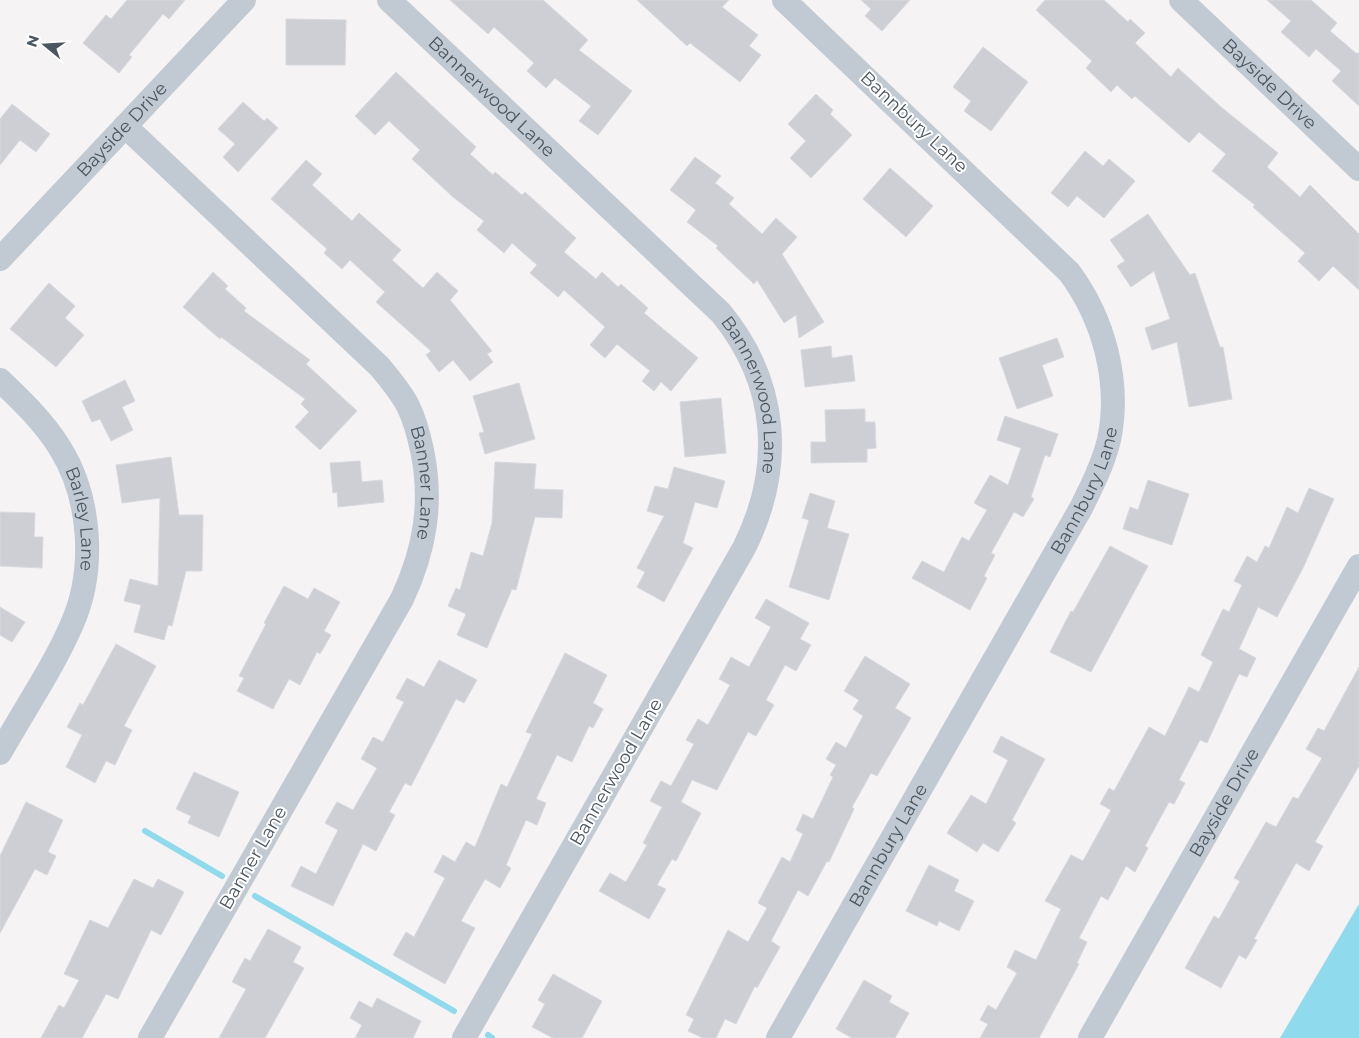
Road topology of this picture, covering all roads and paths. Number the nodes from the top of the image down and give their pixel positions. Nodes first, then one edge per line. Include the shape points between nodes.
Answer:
1 (244, 0) edge
2 (389, 0) edge
3 (784, 0) edge
4 (1181, 0) edge
5 (125, 126) junction
6 (1359, 169) edge
7 (0, 259) edge
8 (0, 380) edge
9 (1359, 566) edge
10 (0, 753) edge
11 (150, 1038) edge
12 (464, 1038) edge
13 (778, 1038) edge
14 (1090, 1038) edge

1 - 5 street, Bayside Drive
2 - 12 street, Bannerwood Lane via 721,313 740,338 755,370 770,436 768,484 758,518 744,548
3 - 13 street, Bannbury Lane via 1070,272 1089,302 1102,334 1112,400 1106,448 1098,474 1081,508
4 - 6 street, Bayside Drive
5 - 7 street, Bayside Drive
5 - 11 street, Banner Lane via 385,373 405,400 415,424 428,496 421,551 402,599
8 - 10 street, Barley Lane via 44,425 68,461 83,510 87,545 83,589 72,624
9 - 14 street, Bayside Drive

